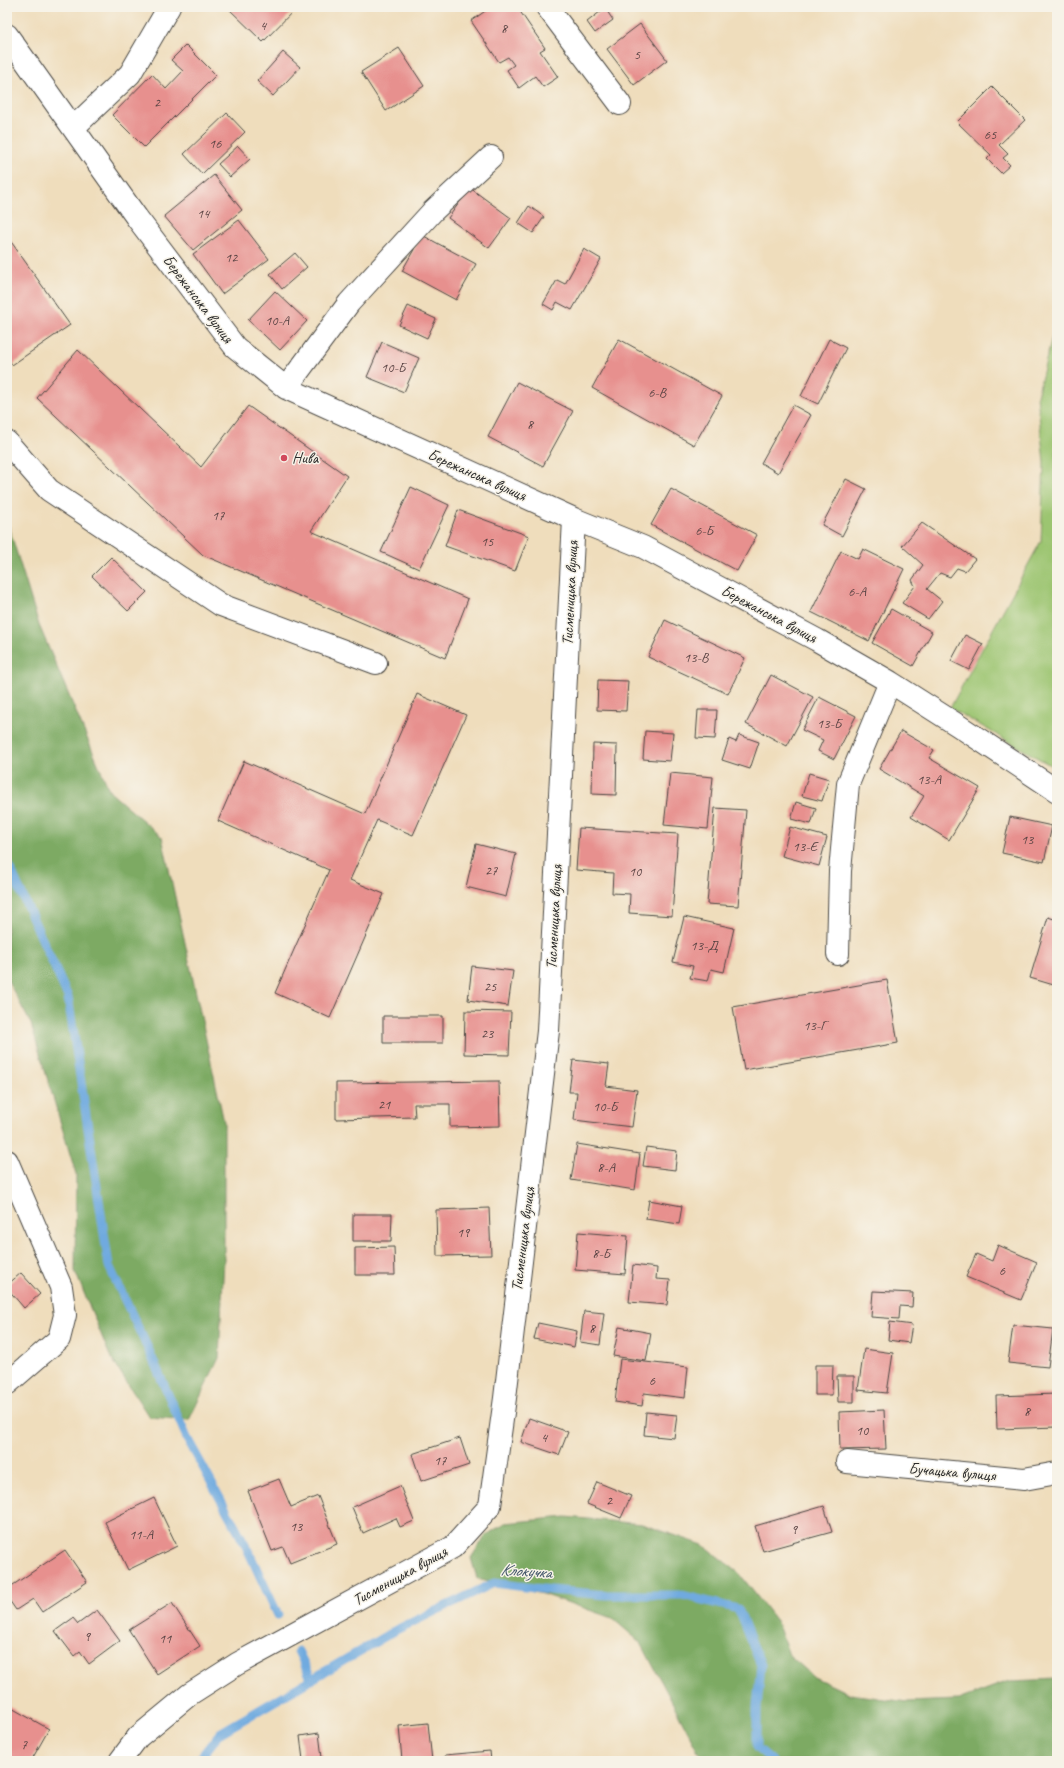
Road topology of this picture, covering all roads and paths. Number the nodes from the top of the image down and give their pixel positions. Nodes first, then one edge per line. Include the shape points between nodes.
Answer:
1 (169, 7) edge
2 (547, 7) edge
3 (7, 35) edge
4 (620, 104) dead end
5 (74, 128) junction
6 (491, 157) dead end
7 (286, 388) junction
8 (7, 442) edge
9 (574, 519) junction
10 (376, 663) dead end
11 (890, 682) junction
12 (1057, 791) edge
13 (838, 954) dead end
14 (7, 1161) edge
15 (7, 1384) edge
16 (847, 1462) dead end
17 (1057, 1473) edge
18 (120, 1761) edge

1 - 5 street via 130,74
2 - 4 street
3 - 5 street, Бережанська вулиця
5 - 7 street, Бережанська вулиця via 136,218 235,347
6 - 7 street via 433,211 349,303
7 - 9 street, Бережанська вулиця
8 - 10 street via 49,490 221,605
9 - 11 street, Бережанська вулиця via 643,547
9 - 18 street, Тисменицька вулиця via 548,1031 490,1506 453,1547 237,1664 190,1694 138,1737
11 - 12 street, Бережанська вулиця
11 - 13 street via 848,784 840,871
14 - 15 street via 61,1287 65,1315 59,1339
16 - 17 street, Бучацька вулиця via 1024,1478

